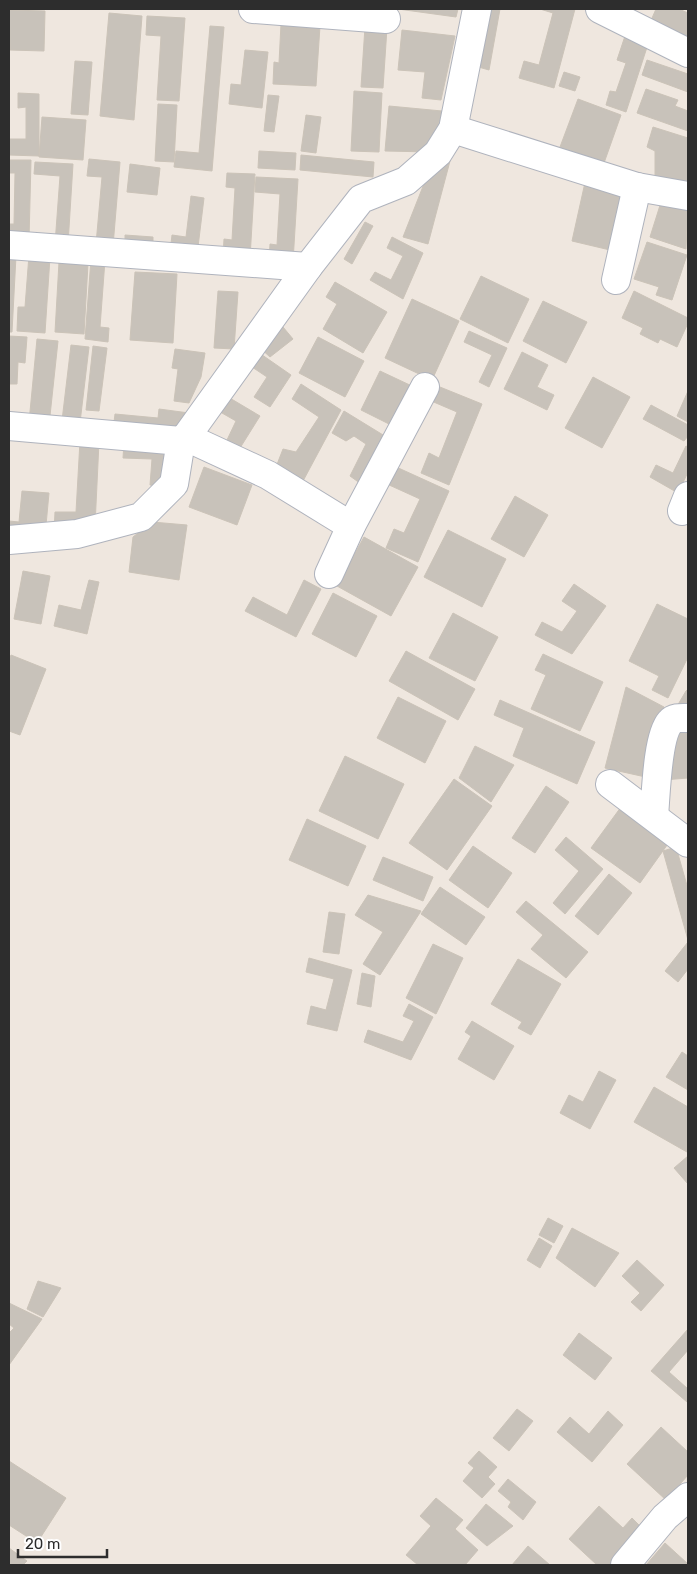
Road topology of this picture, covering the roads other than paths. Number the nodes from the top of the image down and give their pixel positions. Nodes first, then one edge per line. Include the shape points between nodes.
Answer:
1 (253, 9) edge
2 (477, 9) edge
3 (600, 9) edge
4 (386, 20) dead end
5 (688, 53) edge
6 (453, 129) junction
7 (636, 188) junction
8 (688, 196) edge
9 (9, 245) edge
10 (308, 267) junction
11 (616, 280) dead end
12 (425, 387) dead end
13 (9, 426) edge
14 (183, 439) junction
15 (351, 526) junction
16 (9, 540) edge
17 (330, 574) dead end
18 (688, 718) edge
19 (610, 784) dead end
20 (654, 816) junction
21 (688, 842) edge
22 (688, 1498) edge
23 (625, 1565) edge

1 - 4 street
2 - 6 street
3 - 5 street
6 - 7 street
6 - 10 street via 438,153 406,181 361,198
7 - 8 street
7 - 11 street
9 - 10 street
10 - 14 street
12 - 15 street
13 - 14 street
14 - 15 street via 268,475
14 - 16 street via 174,484 141,517 77,534
15 - 17 street
18 - 20 street via 669,723 657,763
19 - 20 street
20 - 21 street
22 - 23 street via 664,1517

